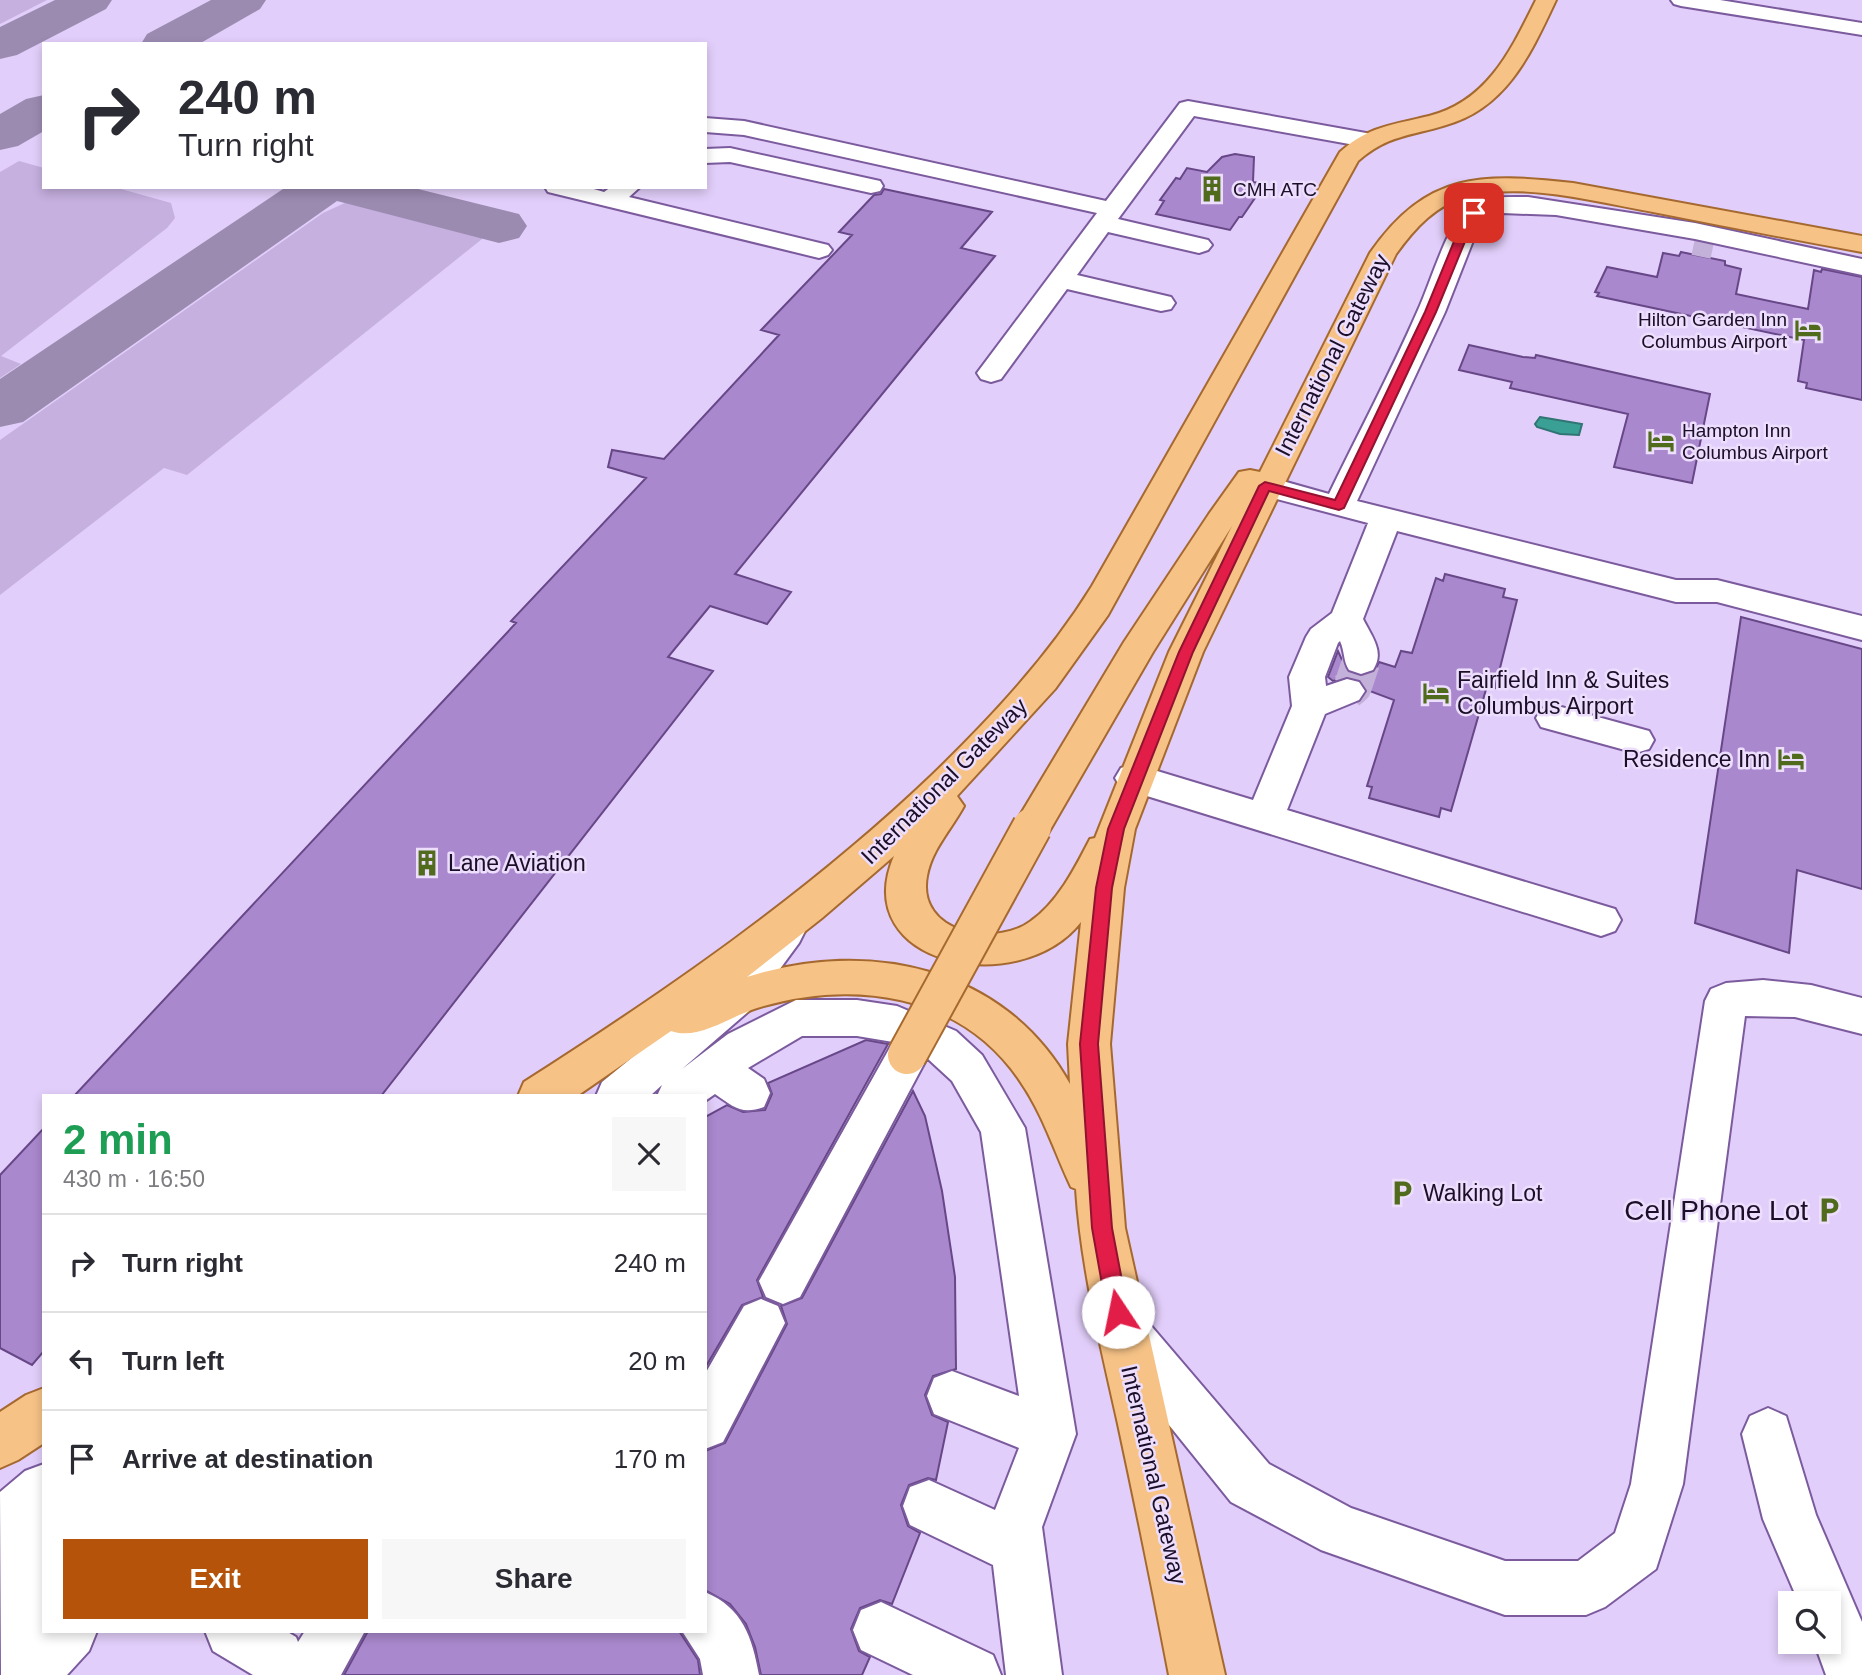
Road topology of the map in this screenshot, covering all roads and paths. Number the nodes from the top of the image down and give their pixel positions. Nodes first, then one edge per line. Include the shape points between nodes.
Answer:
1 (1546, 0) edge
2 (1681, 0) edge
3 (1862, 29) edge
4 (707, 124) edge
5 (1366, 140) junction
6 (707, 156) edge
7 (871, 186) dead end
8 (571, 189) edge
9 (618, 193) edge
10 (1105, 216) junction
11 (1644, 222) junction
12 (1862, 244) edge
13 (1199, 245) dead end
14 (1772, 247) junction
15 (819, 250) dead end
16 (1862, 267) edge
17 (1059, 279) junction
18 (1161, 303) dead end
19 (991, 373) dead end
20 (1310, 397) junction
21 (1265, 486) junction
22 (1339, 506) junction
23 (1387, 517) junction
24 (1346, 619) junction
25 (1862, 628) edge
26 (1039, 686) junction
27 (1310, 706) junction
28 (1554, 718) dead end
29 (1636, 740) dead end
30 (1134, 778) junction
31 (1265, 818) junction
32 (1116, 829) junction
33 (1601, 920) dead end
34 (793, 921) junction
35 (734, 999) junction
36 (1862, 1016) edge
37 (614, 1048) junction
38 (907, 1055) joint
39 (714, 1086) edge
40 (543, 1094) edge
41 (620, 1094) edge
42 (1102, 1228) junction
43 (1121, 1326) junction
44 (952, 1396) dead end
45 (42, 1414) edge
46 (707, 1420) edge
47 (1050, 1434) junction
48 (1768, 1434) dead end
49 (0, 1442) edge
50 (42, 1492) edge
51 (42, 1503) edge
52 (929, 1506) dead end
53 (0, 1526) edge
54 (42, 1534) edge
55 (0, 1548) edge
56 (1018, 1549) junction
57 (42, 1566) edge
58 (0, 1581) edge
59 (1821, 1591) edge
60 (42, 1596) edge
61 (0, 1614) edge
62 (707, 1623) edge
63 (881, 1630) dead end
64 (67, 1633) edge
65 (1841, 1640) edge
66 (0, 1645) edge
67 (1194, 1667) edge
68 (29, 1675) edge
69 (732, 1675) edge
70 (973, 1675) edge
71 (1034, 1675) edge
72 (1854, 1675) edge

1 - 5 main road, International Gateway via 1509,73 1482,102 1441,120
2 - 3 lane
4 - 10 lane via 757,131
5 - 10 lane via 1188,107
5 - 26 main road, International Gateway via 1347,159 1091,615
6 - 7 lane via 730,155
8 - 9 lane
9 - 15 lane
10 - 13 lane
10 - 17 lane
11 - 14 lane
11 - 14 lane via 1648,231 1752,255 1769,254
11 - 22 lane via 1508,205 1474,213
12 - 20 main road, International Gateway via 1573,190 1494,185 1464,189 1417,210 1393,237
14 - 16 lane
17 - 18 lane
17 - 19 lane
20 - 21 main road, International Gateway
20 - 38 main road, bridge via 1219,521 1120,679 1032,827
21 - 22 lane
21 - 30 main road, International Gateway via 1186,652
22 - 23 lane
23 - 24 lane
23 - 25 lane via 1676,591 1717,592
24 - 27 lane via 1323,637 1307,677
24 - 27 lane via 1362,651 1354,677
26 - 32 main road via 939,814 917,850 907,876 906,901 911,915 940,939 969,949 999,950 1035,939 1059,919 1082,888
26 - 34 main road, International Gateway via 919,812
27 - 31 lane
28 - 29 lane
30 - 31 lane
30 - 32 main road, International Gateway
31 - 33 lane
32 - 42 main road, International Gateway via 1104,888 1089,1044
34 - 35 lane
34 - 37 main road, International Gateway
35 - 37 main road
35 - 41 lane
35 - 42 main road via 802,981 866,978 928,988 984,1014 1021,1048 1049,1091 1092,1185
36 - 43 lane via 1817,1002 1762,995 1727,1001 1657,1483 1637,1550 1586,1588 1505,1588 1340,1531 1250,1483
37 - 40 main road, International Gateway
38 - 46 lane
39 - 47 lane via 743,1047 796,1018 857,1018 897,1024 941,1044 967,1068 1003,1128
42 - 43 main road, International Gateway
43 - 67 main road, International Gateway
44 - 47 lane
45 - 49 main road
47 - 56 lane via 1015,1527
48 - 59 lane via 1790,1519
50 - 53 lane
51 - 55 lane
52 - 56 lane
54 - 58 lane
56 - 71 lane
57 - 61 lane
60 - 66 lane
62 - 69 lane via 726,1647
63 - 70 lane
64 - 68 lane
65 - 72 lane

